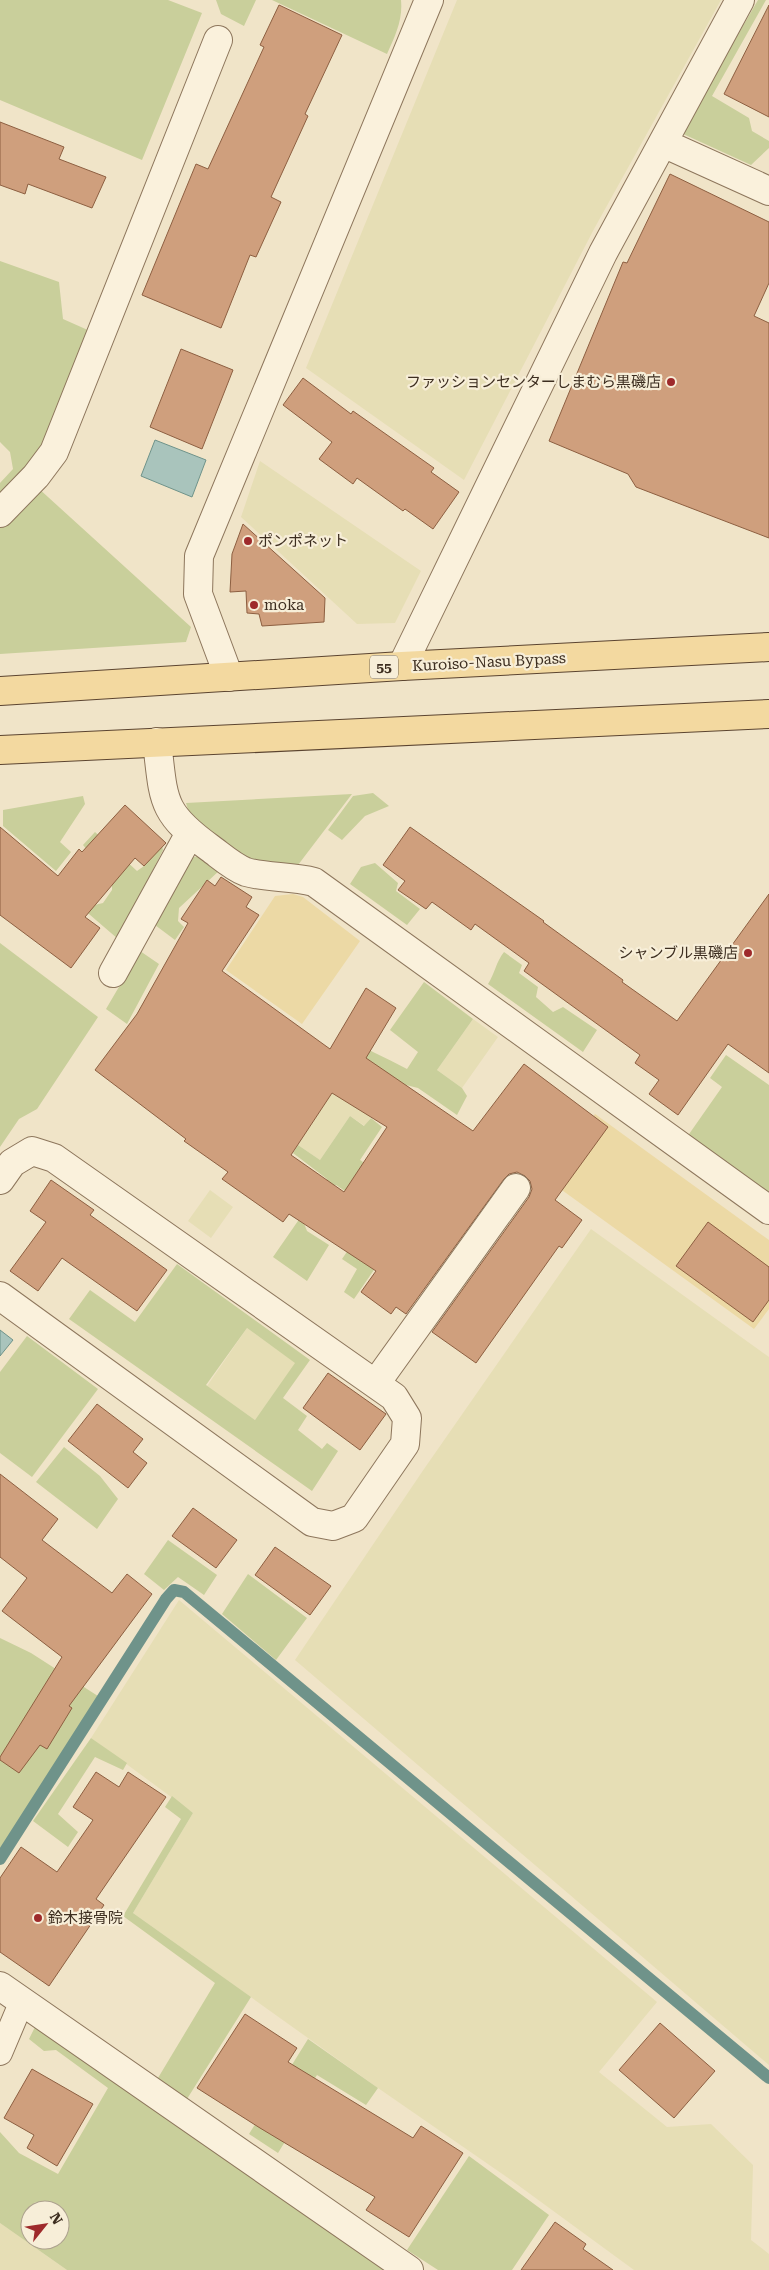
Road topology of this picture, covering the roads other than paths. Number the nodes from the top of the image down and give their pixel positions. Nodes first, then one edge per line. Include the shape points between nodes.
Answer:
1 (429, 0) edge
2 (740, 0) edge
3 (218, 40) dead end
4 (663, 143) junction
5 (769, 191) edge
6 (0, 513) edge
7 (769, 647) edge
8 (402, 666) junction
9 (229, 677) junction
10 (0, 691) edge
11 (769, 714) edge
12 (157, 742) junction
13 (0, 750) edge
14 (190, 833) junction
15 (113, 974) dead end
16 (0, 1180) edge
17 (516, 1188) dead end
18 (769, 1210) edge
19 (0, 1296) edge
20 (376, 1383) junction
21 (0, 1986) edge
22 (22, 2002) junction
23 (0, 2053) edge
24 (409, 2270) edge

1 - 9 street via 199,556 198,594
2 - 4 street
3 - 6 street via 54,452
4 - 5 street
4 - 8 street via 603,253
7 - 8 main road, Kuroiso-Nasu Bypass / 55
8 - 9 main road, Kuroiso-Nasu Bypass / 55
9 - 10 main road, Kuroiso-Nasu Bypass / 55
11 - 12 main road
12 - 13 main road
12 - 14 street via 163,796 170,812
14 - 15 street
14 - 18 street via 246,872 314,882
16 - 20 street via 12,1163 32,1151 54,1158
17 - 20 street
19 - 20 street via 312,1522 333,1526 354,1518 405,1444 407,1418 394,1397
21 - 22 street
22 - 23 lane
22 - 24 street

